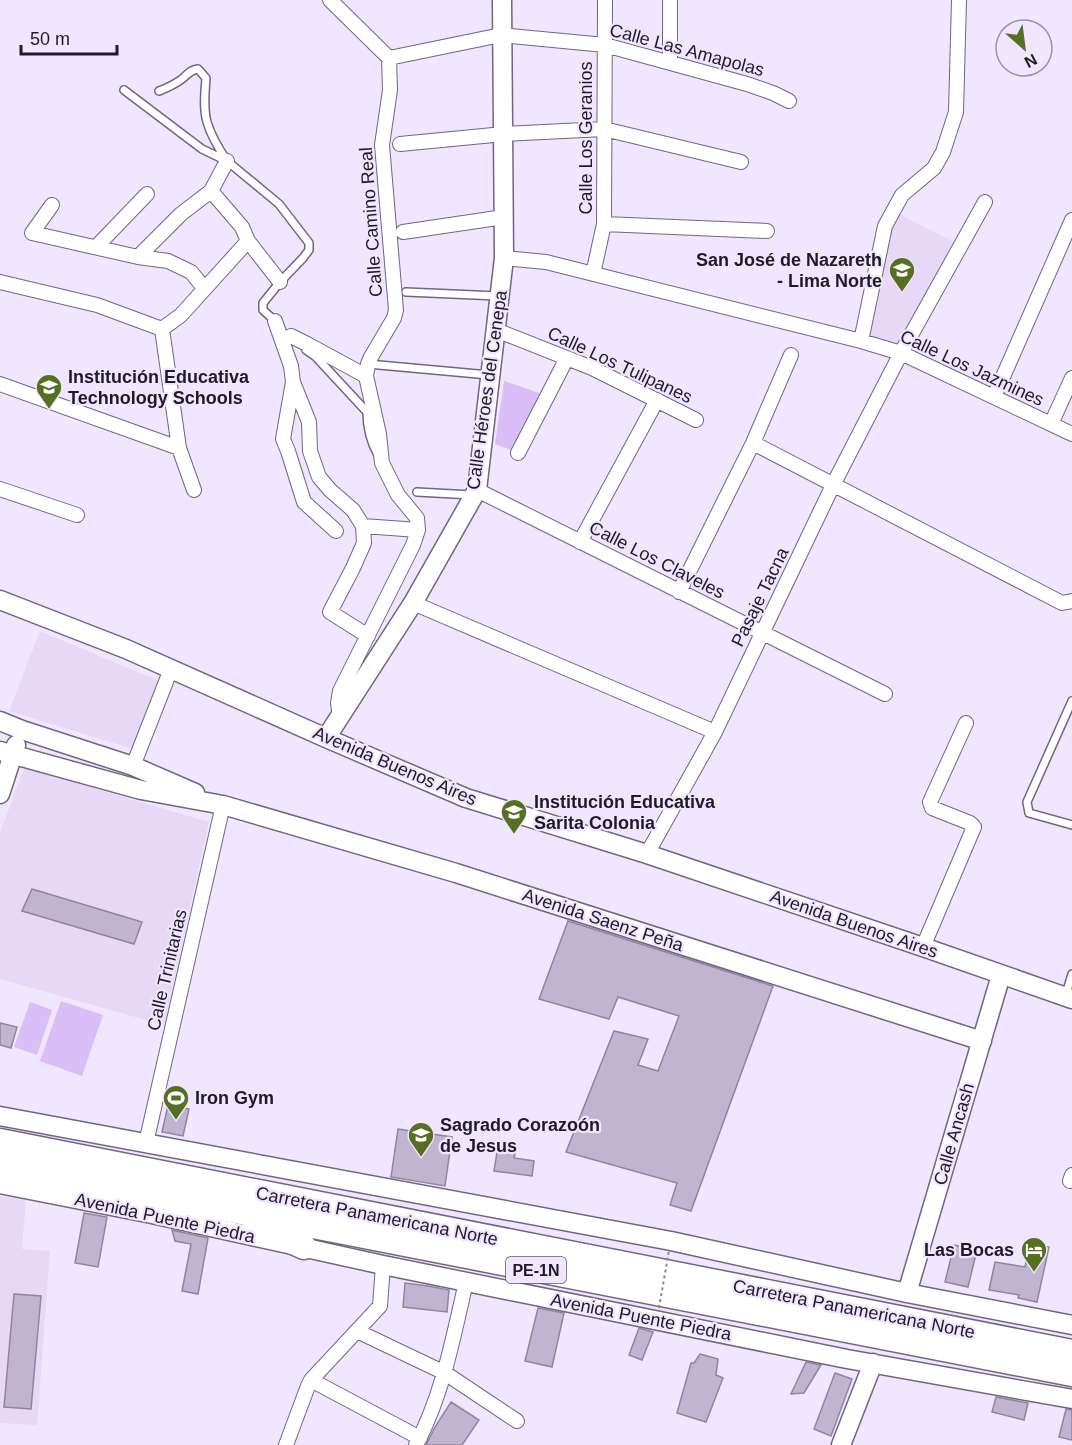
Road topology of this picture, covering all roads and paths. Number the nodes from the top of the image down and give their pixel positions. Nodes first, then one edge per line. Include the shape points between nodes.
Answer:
1 (330, 0) edge
2 (502, 0) edge
3 (605, 0) edge
4 (670, 0) edge
5 (959, 0) edge
6 (501, 35) junction
7 (605, 45) junction
8 (388, 58) junction
9 (670, 62) junction
10 (124, 90) dead end
11 (159, 91) dead end
12 (789, 101) dead end
13 (604, 129) junction
14 (504, 134) junction
15 (400, 144) dead end
16 (226, 161) junction
17 (741, 162) dead end
18 (211, 191) junction
19 (147, 194) dead end
20 (986, 202) dead end
21 (52, 205) dead end
22 (504, 217) junction
23 (1072, 220) edge
24 (604, 224) junction
25 (767, 231) dead end
26 (403, 232) dead end
27 (248, 241) junction
28 (96, 247) junction
29 (138, 257) junction
30 (504, 258) junction
31 (593, 274) junction
32 (0, 282) edge
33 (280, 282) junction
34 (204, 288) junction
35 (406, 292) dead end
36 (500, 296) junction
37 (275, 321) junction
38 (162, 329) junction
39 (496, 330) junction
40 (291, 336) junction
41 (861, 341) junction
42 (901, 353) junction
43 (791, 355) dead end
44 (567, 358) junction
45 (367, 370) junction
46 (491, 376) junction
47 (1072, 378) edge
48 (293, 382) junction
49 (0, 384) edge
50 (994, 397) junction
51 (657, 400) junction
52 (696, 420) dead end
53 (1051, 424) junction
54 (1072, 434) edge
55 (753, 443) junction
56 (179, 448) junction
57 (518, 453) dead end
58 (382, 463) junction
59 (833, 485) junction
60 (0, 489) edge
61 (194, 490) dead end
62 (417, 492) dead end
63 (476, 492) junction
64 (76, 515) dead end
65 (363, 526) junction
66 (418, 530) junction
67 (336, 531) dead end
68 (580, 542) junction
69 (679, 592) junction
70 (0, 600) edge
71 (1072, 601) edge
72 (413, 603) junction
73 (762, 634) junction
74 (368, 636) junction
75 (171, 669) junction
76 (885, 694) dead end
77 (1072, 701) edge
78 (340, 717) junction
79 (0, 721) edge
80 (966, 723) dead end
81 (22, 730) junction
82 (715, 732) junction
83 (326, 738) junction
84 (7, 753) edge
85 (133, 766) junction
86 (0, 794) edge
87 (223, 805) junction
88 (1072, 825) edge
89 (648, 854) junction
90 (923, 947) junction
91 (1072, 974) edge
92 (1001, 975) junction
93 (1069, 998) edge
94 (982, 1041) junction
95 (0, 1116) edge
96 (0, 1124) edge
97 (10, 1143) edge
98 (146, 1143) junction
99 (0, 1165) edge
100 (0, 1185) edge
101 (202, 1205) junction
102 (304, 1247) junction
103 (669, 1250) dead end
104 (383, 1265) junction
105 (466, 1282) junction
106 (908, 1293) junction
107 (659, 1308) dead end
108 (1072, 1324) edge
109 (357, 1331) junction
110 (1072, 1352) edge
111 (873, 1363) junction
112 (445, 1373) junction
113 (1072, 1374) edge
114 (311, 1380) junction
115 (1072, 1399) edge
116 (517, 1421) dead end
117 (418, 1442) edge
118 (286, 1445) edge
119 (841, 1445) edge

1 - 8 street
2 - 6 main road, Calle Héroes del Cenepa
3 - 7 street, Calle Los Geranios
4 - 9 street
5 - 41 street via 956,112 934,168 902,195 885,226
6 - 7 street, Calle Las Amapolas
6 - 8 street, Calle Las Amapolas
6 - 14 main road, Calle Héroes del Cenepa
7 - 9 street, Calle Las Amapolas
7 - 13 street, Calle Los Geranios
8 - 45 street, Calle Camino Real via 390,90 382,145 396,310
9 - 12 street, Calle Las Amapolas via 747,84
10 - 16 lane via 202,149
11 - 16 lane via 198,69 206,78 207,122
13 - 14 street
13 - 17 street
13 - 24 street, Calle Los Geranios
14 - 15 street
14 - 22 main road, Calle Héroes del Cenepa
16 - 18 street
16 - 33 lane via 279,204 309,243 309,250
18 - 27 street via 242,227
18 - 29 street via 181,214
19 - 28 street
20 - 42 street, Pasaje Tacna
21 - 28 street via 32,233
22 - 26 street
22 - 30 main road, Calle Héroes del Cenepa
23 - 50 street
24 - 25 street
24 - 31 street, Calle Los Geranios
27 - 33 street
27 - 34 street
28 - 29 street
29 - 34 street via 168,261 184,268
30 - 31 street, Calle Los Jazmines via 546,262
30 - 36 main road, Calle Héroes del Cenepa
31 - 41 street, Calle Los Jazmines
32 - 38 street via 97,305
33 - 37 lane via 263,303 263,310
34 - 38 street via 181,315
35 - 36 lane
36 - 39 main road, Calle Héroes del Cenepa
37 - 40 lane
37 - 48 street
38 - 56 street
39 - 44 street, Calle Los Tulipanes
39 - 46 main road, Calle Héroes del Cenepa
40 - 45 street
40 - 58 lane via 367,412 372,444
41 - 42 street, Calle Los Jazmines
42 - 50 street, Calle Los Jazmines
42 - 59 street, Pasaje Tacna
43 - 55 street
44 - 51 street, Calle Los Tulipanes
44 - 57 street
45 - 46 lane
45 - 58 street
46 - 63 main road, Calle Héroes del Cenepa
47 - 53 street
48 - 65 street via 309,422 310,451 319,477 353,510
48 - 67 street via 283,439 304,501
49 - 56 street
50 - 53 street, Calle Los Jazmines
51 - 52 street, Calle Los Tulipanes
51 - 68 street
53 - 54 street, Calle Los Jazmines
55 - 59 street
55 - 69 street
56 - 61 street
58 - 66 street via 398,495 417,518
59 - 71 street via 1062,603
59 - 73 street, Pasaje Tacna
60 - 64 street
62 - 63 lane
63 - 68 street, Calle Los Claveles
63 - 72 main road, Calle Héroes del Cenepa
65 - 66 street
65 - 74 street via 364,543 330,612
66 - 74 street
68 - 69 street, Calle Los Claveles
69 - 73 street, Calle Los Claveles
70 - 75 main road, Avenida Buenos Aires
72 - 78 main road, Calle Héroes del Cenepa
72 - 82 street
73 - 76 street, Calle Los Claveles
73 - 82 street, Pasaje Tacna
74 - 78 street via 340,691
75 - 83 main road, Avenida Buenos Aires
75 - 85 street
77 - 88 lane via 1026,802 1029,813
78 - 83 main road, Calle Héroes del Cenepa
79 - 81 main road, Avenida Saenz Peña
80 - 90 street via 930,802 932,808 974,827
81 - 84 main road
81 - 85 main road, Avenida Saenz Peña
82 - 89 street, Pasaje Tacna
83 - 89 main road, Avenida Buenos Aires via 466,798
84 - 86 main road
84 - 87 main road, Avenida Saenz Peña via 141,790
85 - 87 main road, Avenida Saenz Peña
87 - 94 main road, Avenida Saenz Peña via 456,873
87 - 98 street, Calle Trinitarias
89 - 90 main road, Avenida Buenos Aires
90 - 92 main road, Avenida Buenos Aires
91 - 93 lane
92 - 93 main road, Avenida Buenos Aires
92 - 94 main road, Calle Ancash
94 - 106 main road, Calle Ancash
95 - 98 main road
96 - 97 highway
97 - 110 highway, Carretera Panamericana Norte / PE-1N
98 - 106 main road via 670,1241
99 - 101 highway, Carretera Panamericana Norte / PE-1N
100 - 102 main road, Avenida Puente Piedra
101 - 102 highway
101 - 113 highway, Carretera Panamericana Norte / PE-1N
102 - 104 main road, Avenida Puente Piedra
103 - 107 path, bridge
104 - 105 main road, Avenida Puente Piedra
104 - 109 street via 381,1306
105 - 111 main road, Avenida Puente Piedra
105 - 112 street
106 - 108 main road
109 - 112 street
109 - 114 street
111 - 115 main road, Avenida Puente Piedra
111 - 119 main road
112 - 116 street
112 - 117 street
114 - 117 street
114 - 118 street

